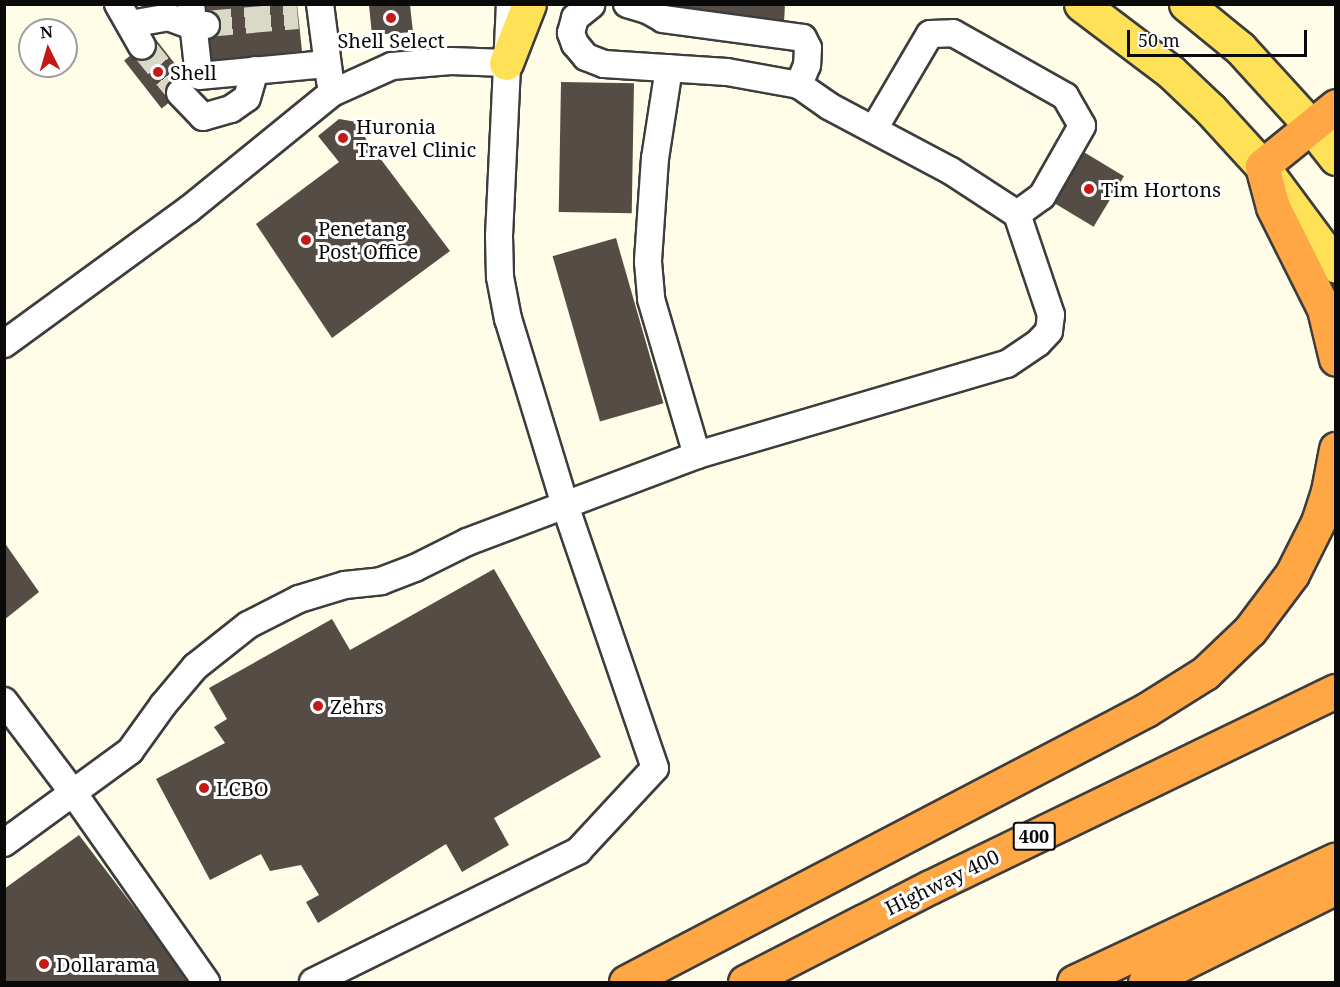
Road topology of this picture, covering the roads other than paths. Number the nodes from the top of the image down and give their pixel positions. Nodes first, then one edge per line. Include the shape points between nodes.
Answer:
1 (510, 4) edge
2 (529, 4) edge
3 (627, 4) edge
4 (1081, 4) edge
5 (1186, 4) edge
6 (584, 8) edge
7 (313, 11) edge
8 (659, 12) edge
9 (124, 14) edge
10 (196, 18) edge
11 (142, 46) tunnel mouth
12 (506, 63) junction
13 (326, 64) junction
14 (669, 69) junction
15 (255, 70) junction
16 (799, 85) junction
17 (180, 93) tunnel mouth
18 (332, 93) junction
19 (1323, 115) edge
20 (874, 129) junction
21 (1335, 158) edge
22 (1262, 166) junction
23 (1017, 214) junction
24 (1335, 266) edge
25 (4, 344) edge
26 (1335, 359) edge
27 (1335, 449) edge
28 (698, 455) junction
29 (565, 504) junction
30 (1332, 692) edge
31 (4, 701) edge
32 (74, 794) junction
33 (4, 843) edge
34 (1335, 859) edge
35 (1335, 887) edge
36 (206, 982) edge
37 (313, 982) edge
38 (626, 982) edge
39 (745, 982) edge
40 (1074, 982) edge
41 (1145, 982) edge

1 - 12 lane
2 - 12 main road
3 - 8 lane
4 - 22 main road via 1171,72
5 - 19 main road
6 - 14 lane via 571,33 586,57 604,64
7 - 13 lane
8 - 16 lane via 803,38 808,48 807,65
9 - 10 lane
9 - 11 lane
10 - 15 lane via 199,76
12 - 18 lane via 451,61 392,66
12 - 29 lane via 500,277 508,319
13 - 15 lane
13 - 18 lane
14 - 16 lane via 727,72
14 - 28 lane via 655,158 648,262 651,299
15 - 17 lane via 247,98 231,109 203,117
16 - 20 lane
18 - 25 lane via 188,210
19 - 21 main road
19 - 22 highway
20 - 23 lane via 951,171
20 - 23 lane via 930,34 953,33 1065,96 1082,126 1042,196
22 - 24 main road
22 - 26 highway via 1273,207 1324,309
23 - 28 lane via 1051,315 1049,331 1038,343 1007,364
27 - 38 highway via 1318,522 1292,574 1250,630 1205,673 1146,710
28 - 29 lane
29 - 32 lane via 467,542 381,582 345,585 299,599 248,625 195,667 130,751
29 - 37 lane via 655,768 578,851
30 - 39 highway, Highway 400 / 400 via 930,887
31 - 32 lane
32 - 33 lane
32 - 36 lane
34 - 40 highway
35 - 41 highway

